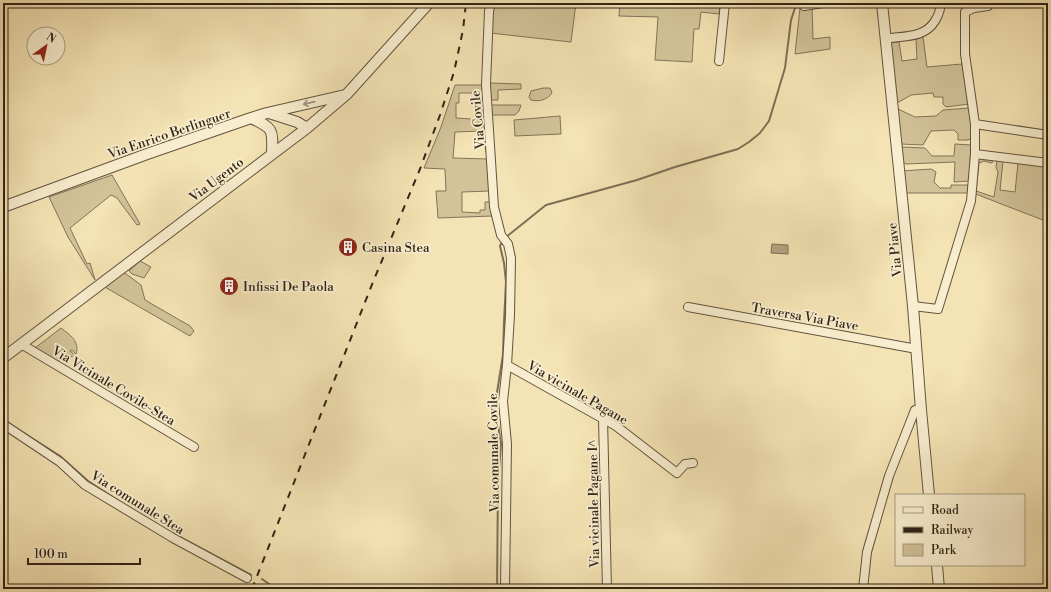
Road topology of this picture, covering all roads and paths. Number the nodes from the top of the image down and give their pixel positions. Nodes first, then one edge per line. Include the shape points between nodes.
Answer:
1 (429, 3) edge
2 (491, 3) edge
3 (725, 3) edge
4 (823, 3) edge
5 (882, 3) edge
6 (940, 3) edge
7 (988, 3) edge
8 (804, 6) dead end
9 (890, 38) dead end
10 (719, 61) dead end
11 (347, 94) junction
12 (267, 113) junction
13 (251, 118) junction
14 (975, 124) junction
15 (306, 128) junction
16 (1048, 135) edge
17 (272, 153) junction
18 (975, 154) junction
19 (1048, 163) edge
20 (3, 207) edge
21 (508, 244) joint
22 (913, 306) junction
23 (688, 308) dead end
24 (21, 344) junction
25 (917, 349) junction
26 (3, 358) edge
27 (507, 365) junction
28 (921, 410) junction
29 (603, 418) junction
30 (3, 424) edge
31 (194, 447) dead end
32 (693, 463) dead end
33 (929, 494) edge
34 (936, 566) edge
35 (247, 578) dead end
36 (505, 589) edge
37 (606, 589) edge
38 (863, 589) edge
39 (939, 589) edge

1 - 11 street, Via Ugento
2 - 21 street, Via Covile via 486,84 494,206 501,235
3 - 10 street
4 - 8 street
5 - 22 street, Via Piave
6 - 9 street via 937,17 925,32
7 - 14 street via 988,6 965,12 965,54
11 -> 12 street, Via Enrico Berlinguer
11 - 15 street, Via Ugento
12 - 13 street, Via Enrico Berlinguer
12 - 15 street via 284,117
13 - 17 street via 267,126 273,137
13 - 20 street, Via Enrico Berlinguer
14 - 16 street
14 - 18 street
15 - 17 street, Via Ugento
17 - 24 street, Via Ugento
18 - 19 street
18 - 22 street via 971,201 938,309
21 - 27 street, Via comunale Covile via 511,258
22 - 25 street, Via Piave
23 - 25 street, Traversa Via Piave
24 - 26 street, Via Ugento
24 - 31 street, Via Vicinale Covile-Stea
25 - 28 street, Via Piave
27 - 29 street, Via vicinale Pagane
27 - 36 street, Via comunale Covile via 503,402 507,444
28 - 33 street, Via Piave
28 - 38 street via 915,410 889,476 867,552
29 - 32 street, Via vicinale Pagane via 677,473 685,464
29 - 37 street, Via vicinale Pagane I^
30 - 35 street, Via comunale Stea via 60,462 85,485 173,538
34 - 39 street

